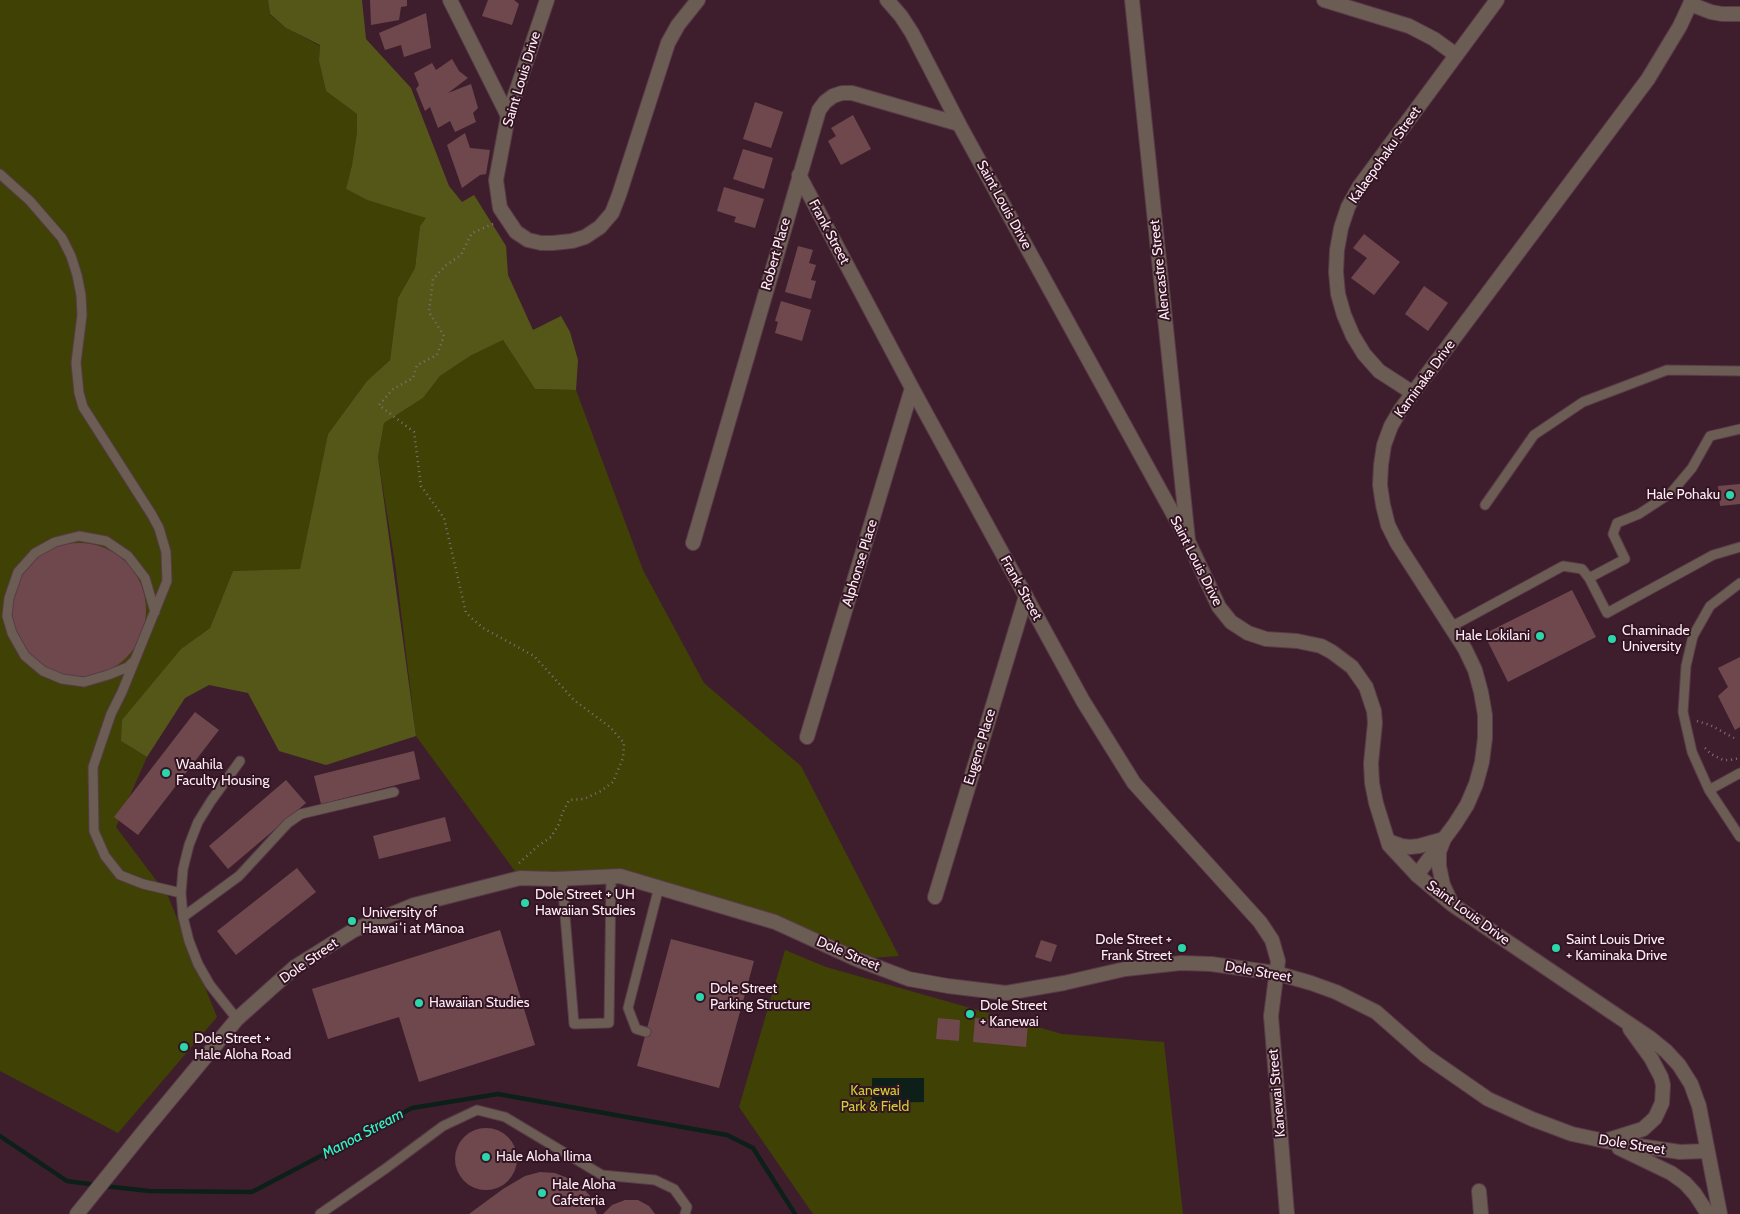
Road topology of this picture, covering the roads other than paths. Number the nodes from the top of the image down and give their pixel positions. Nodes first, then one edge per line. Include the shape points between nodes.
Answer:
1 (450, 0) edge
2 (547, 0) edge
3 (698, 0) edge
4 (887, 0) edge
5 (1132, 0) edge
6 (1324, 0) edge
7 (1497, 0) edge
8 (1691, 2) edge
9 (1740, 14) edge
10 (1456, 56) junction
11 (508, 116) junction
12 (959, 124) junction
13 (0, 174) edge
14 (799, 175) junction
15 (1740, 371) edge
16 (912, 388) junction
17 (1413, 393) junction
18 (1740, 430) edge
19 (1485, 505) dead end
20 (1188, 541) junction
21 (693, 543) dead end
22 (1740, 547) edge
23 (1589, 578) junction
24 (1740, 583) edge
25 (1026, 596) junction
26 (155, 612) junction
27 (1451, 626) junction
28 (134, 661) junction
29 (807, 737) dead end
30 (240, 761) dead end
31 (1740, 773) edge
32 (1709, 790) junction
33 (394, 792) dead end
34 (1740, 837) edge
35 (1444, 839) junction
36 (1388, 841) junction
37 (1417, 875) junction
38 (612, 877) junction
39 (562, 879) junction
40 (659, 887) junction
41 (181, 893) junction
42 (935, 898) dead end
43 (1453, 905) junction
44 (183, 917) junction
45 (1276, 973) junction
46 (237, 1019) junction
47 (1625, 1021) junction
48 (646, 1032) dead end
49 (1605, 1141) junction
50 (1706, 1151) junction
51 (1479, 1191) dead end
52 (82, 1209) edge
53 (320, 1214) edge
54 (685, 1214) edge
55 (1287, 1214) edge
56 (1481, 1214) edge
57 (1708, 1214) edge
58 (1720, 1214) edge

1 - 11 street
2 - 11 street, Saint Louis Drive
3 - 11 street, Saint Louis Drive via 668,43 612,213 585,237 541,243 528,240 516,232 506,218 500,208 496,180
4 - 12 street, Saint Louis Drive via 912,33
5 - 20 street, Alencastre Street
6 - 10 street via 1409,26
7 - 10 street, Kalaepohaku Street
8 - 9 street via 1710,12
8 - 17 street, Kaminaka Drive via 1648,79
10 - 17 street, Kalaepohaku Street via 1359,187 1348,207 1337,250 1338,294 1353,336 1379,371
12 - 14 street, Robert Place via 852,93 837,94 819,110
12 - 20 street, Saint Louis Drive
13 - 26 lane via 62,238 71,256 81,295 76,363 79,393 84,407 152,515 166,552 167,581
14 - 16 street, Frank Street
14 - 21 street, Robert Place
15 - 19 lane via 1667,370 1583,402 1534,435
16 - 25 street, Frank Street
16 - 29 street, Alphonse Place
17 - 27 street, Kaminaka Drive via 1394,420 1384,445 1380,485 1383,505 1397,543
18 - 23 lane via 1710,436 1692,468 1671,493 1640,514 1617,522 1613,534 1625,559
20 - 36 street, Saint Louis Drive via 1214,599 1231,622 1257,637 1321,646 1342,658 1360,676 1374,711 1372,783
22 - 23 lane via 1713,555 1607,613
23 - 27 lane via 1582,569 1564,566
24 - 32 lane via 1710,606 1692,636 1686,666 1683,712 1692,752
25 - 42 street, Eugene Place
25 - 45 street, Frank Street via 1083,701 1134,783 1267,931 1278,961
26 - 28 lane
26 - 28 lane via 145,578 128,556 106,541 79,536 55,542 35,553 18,572 9,598 9,624 24,656 43,671 62,679 84,682 108,675
27 - 35 street, Kaminaka Drive via 1466,649 1477,678 1485,715 1485,738 1476,784 1467,805
28 - 41 lane via 110,714 93,767 94,831 105,856 120,875
30 - 41 lane via 198,822 183,869
31 - 32 lane
32 - 34 lane
33 - 44 lane via 301,814 288,823 239,876
35 - 36 street via 1410,847
35 - 37 street, Kaminaka Drive
35 - 43 street via 1439,852 1440,876
36 - 37 street, Saint Louis Drive
37 - 43 street, Saint Louis Drive
38 - 39 street, Dole Street
38 - 39 lane via 609,1023 574,1024
38 - 40 street, Dole Street via 620,876
39 - 46 street, Dole Street via 520,878 414,905 354,930 295,967
40 - 45 street, Dole Street via 775,922 909,979 948,986 1006,993 1125,969 1181,963
40 - 48 lane via 628,1008 636,1028
41 - 44 lane
43 - 47 street, Saint Louis Drive
44 - 46 lane via 198,964
45 - 49 street, Dole Street via 1331,990 1376,1012 1426,1056 1488,1099 1572,1134
45 - 55 street, Kanewai Street via 1271,1016
46 - 52 street, Dole Street
47 - 49 street via 1660,1077 1662,1103 1655,1118 1643,1129
47 - 50 street, Saint Louis Drive via 1666,1051 1691,1084 1699,1106
49 - 50 street, Dole Street via 1680,1152
49 - 57 street via 1671,1173 1688,1186
50 - 58 street, Saint Louis Drive
51 - 56 street
53 - 54 lane via 442,1126 477,1110 505,1118 602,1175 654,1180 674,1189 687,1207

